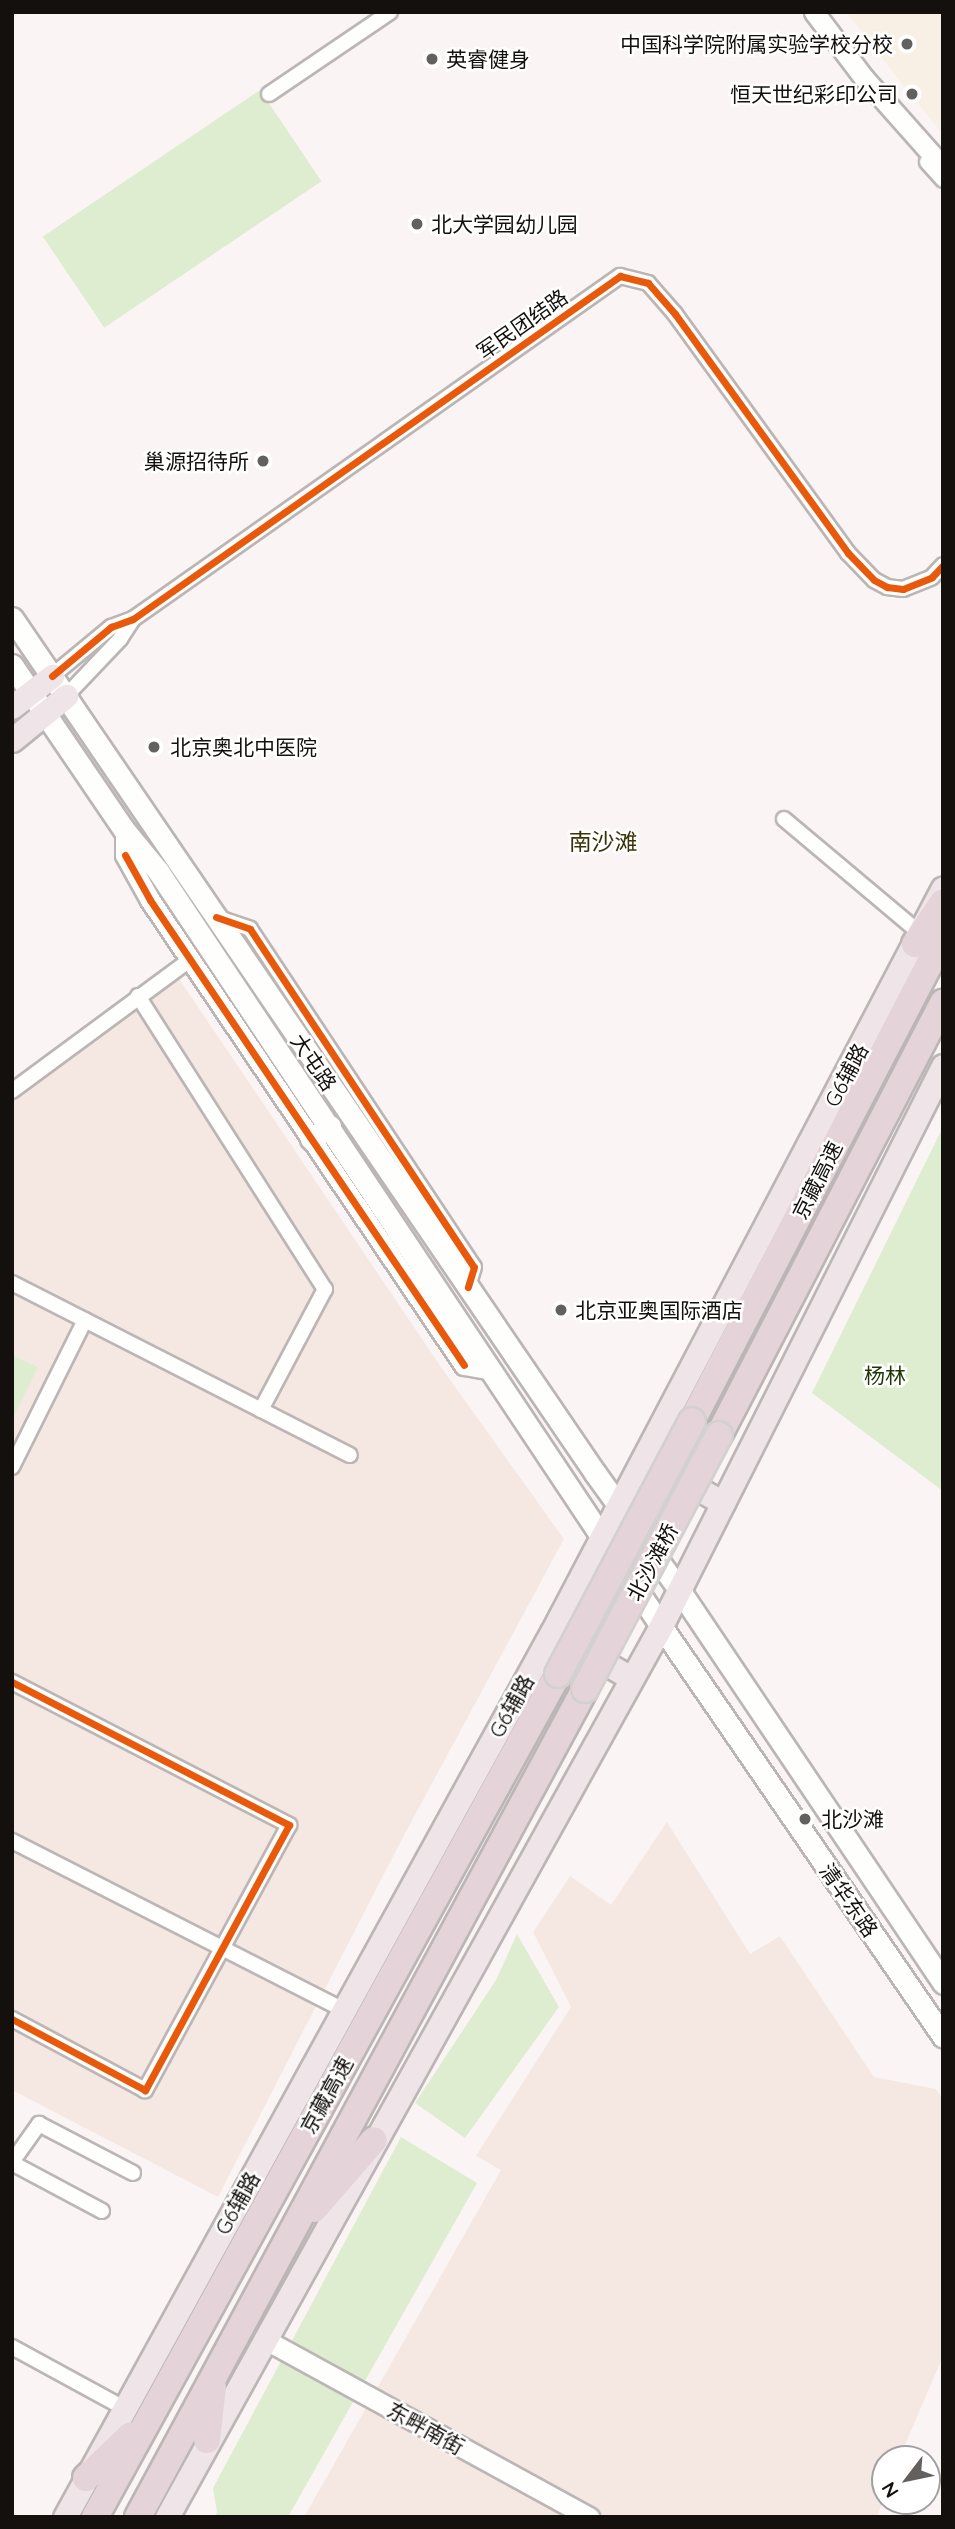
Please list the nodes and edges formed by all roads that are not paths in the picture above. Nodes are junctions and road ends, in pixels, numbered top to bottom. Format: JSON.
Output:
{"nodes":[{"id":1,"x":390,"y":12,"type":"edge"},
{"id":2,"x":804,"y":12,"type":"edge"},
{"id":3,"x":814,"y":12,"type":"edge"},
{"id":4,"x":825,"y":12,"type":"edge"},
{"id":5,"x":270,"y":94,"type":"dead end"},
{"id":6,"x":943,"y":156,"type":"edge"},
{"id":7,"x":943,"y":167,"type":"edge"},
{"id":8,"x":943,"y":180,"type":"edge"},
{"id":9,"x":943,"y":565,"type":"edge"},
{"id":10,"x":12,"y":618,"type":"edge"},
{"id":11,"x":133,"y":619,"type":"junction"},
{"id":12,"x":12,"y":665,"type":"edge"},
{"id":13,"x":52,"y":676,"type":"junction"},
{"id":14,"x":31,"y":694,"type":"junction"},
{"id":15,"x":66,"y":696,"type":"junction"},
{"id":16,"x":12,"y":707,"type":"edge"},
{"id":17,"x":45,"y":714,"type":"junction"},
{"id":18,"x":12,"y":740,"type":"edge"},
{"id":19,"x":784,"y":819,"type":"dead end"},
{"id":20,"x":125,"y":831,"type":"junction"},
{"id":21,"x":943,"y":888,"type":"edge"},
{"id":22,"x":943,"y":902,"type":"edge"},
{"id":23,"x":926,"y":939,"type":"edge"},
{"id":24,"x":190,"y":960,"type":"junction"},
{"id":25,"x":138,"y":996,"type":"junction"},
{"id":26,"x":943,"y":1003,"type":"edge"},
{"id":27,"x":943,"y":1066,"type":"edge"},
{"id":28,"x":12,"y":1091,"type":"edge"},
{"id":29,"x":330,"y":1126,"type":"junction"},
{"id":30,"x":311,"y":1139,"type":"junction"},
{"id":31,"x":12,"y":1283,"type":"edge"},
{"id":32,"x":85,"y":1320,"type":"junction"},
{"id":33,"x":491,"y":1370,"type":"junction"},
{"id":34,"x":261,"y":1410,"type":"junction"},
{"id":35,"x":692,"y":1421,"type":"joint"},
{"id":36,"x":719,"y":1435,"type":"joint"},
{"id":37,"x":349,"y":1455,"type":"dead end"},
{"id":38,"x":644,"y":1458,"type":"junction"},
{"id":39,"x":12,"y":1467,"type":"edge"},
{"id":40,"x":595,"y":1473,"type":"junction"},
{"id":41,"x":578,"y":1502,"type":"junction"},
{"id":42,"x":723,"y":1503,"type":"junction"},
{"id":43,"x":619,"y":1505,"type":"junction"},
{"id":44,"x":602,"y":1537,"type":"junction"},
{"id":45,"x":678,"y":1588,"type":"junction"},
{"id":46,"x":661,"y":1626,"type":"junction"},
{"id":47,"x":552,"y":1632,"type":"junction"},
{"id":48,"x":558,"y":1674,"type":"joint"},
{"id":49,"x":631,"y":1678,"type":"junction"},
{"id":50,"x":12,"y":1682,"type":"edge"},
{"id":51,"x":585,"y":1689,"type":"joint"},
{"id":52,"x":12,"y":1840,"type":"edge"},
{"id":53,"x":221,"y":1949,"type":"junction"},
{"id":54,"x":943,"y":1983,"type":"edge"},
{"id":55,"x":344,"y":2010,"type":"junction"},
{"id":56,"x":12,"y":2019,"type":"edge"},
{"id":57,"x":943,"y":2036,"type":"edge"},
{"id":58,"x":374,"y":2140,"type":"junction"},
{"id":59,"x":12,"y":2162,"type":"edge"},
{"id":60,"x":133,"y":2173,"type":"dead end"},
{"id":61,"x":102,"y":2211,"type":"dead end"},
{"id":62,"x":283,"y":2244,"type":"junction"},
{"id":63,"x":264,"y":2339,"type":"junction"},
{"id":64,"x":12,"y":2347,"type":"edge"},
{"id":65,"x":215,"y":2371,"type":"junction"},
{"id":66,"x":135,"y":2414,"type":"junction"},
{"id":67,"x":207,"y":2440,"type":"junction"},
{"id":68,"x":86,"y":2478,"type":"joint"},
{"id":69,"x":65,"y":2517,"type":"edge"},
{"id":70,"x":95,"y":2517,"type":"edge"},
{"id":71,"x":138,"y":2517,"type":"edge"},
{"id":72,"x":167,"y":2517,"type":"edge"},
{"id":73,"x":589,"y":2517,"type":"edge"}],
"edges":[{"from":1,"to":5,"type":"street"},
{"from":2,"to":8,"type":"street"},
{"from":3,"to":7,"type":"street"},
{"from":4,"to":6,"type":"street"},
{"from":9,"to":11,"type":"street","name":"军民团结路"},
{"from":10,"to":13,"type":"main road","name":"大屯路"},
{"from":11,"to":13,"type":"street","name":"军民团结路"},
{"from":11,"to":15,"type":"street","name":"军民团结路"},
{"from":12,"to":14,"type":"main road","name":"大屯路"},
{"from":13,"to":14,"type":"main road"},
{"from":13,"to":15,"type":"main road","name":"大屯路"},
{"from":14,"to":16,"type":"main road"},
{"from":14,"to":17,"type":"main road","name":"大屯路"},
{"from":15,"to":17,"type":"main road"},
{"from":15,"to":40,"type":"main road","name":"大屯路"},
{"from":17,"to":18,"type":"main road"},
{"from":17,"to":20,"type":"main road","name":"大屯路"},
{"from":19,"to":23,"type":"street"},
{"from":20,"to":24,"type":"street"},
{"from":20,"to":29,"type":"main road","name":"大屯路"},
{"from":21,"to":23,"type":"main road","name":"G6辅路"},
{"from":22,"to":23,"type":"highway","name":"京藏高速"},
{"from":23,"to":35,"type":"highway","name":"京藏高速"},
{"from":23,"to":38,"type":"main road","name":"G6辅路"},
{"from":24,"to":25,"type":"street"},
{"from":24,"to":30,"type":"street"},
{"from":25,"to":28,"type":"street"},
{"from":25,"to":34,"type":"street"},
{"from":26,"to":36,"type":"highway","name":"京藏高速"},
{"from":27,"to":42,"type":"main road"},
{"from":29,"to":30,"type":"main road"},
{"from":29,"to":33,"type":"main road","name":"大屯路"},
{"from":30,"to":33,"type":"street"},
{"from":31,"to":32,"type":"street"},
{"from":32,"to":34,"type":"street"},
{"from":32,"to":39,"type":"street"},
{"from":33,"to":41,"type":"main road","name":"大屯路"},
{"from":34,"to":37,"type":"street"},
{"from":35,"to":48,"type":"highway","name":"北沙滩桥","bridge":true},
{"from":36,"to":51,"type":"highway","name":"北沙滩桥","bridge":true},
{"from":38,"to":42,"type":"main road"},
{"from":38,"to":43,"type":"main road","name":"G6辅路"},
{"from":40,"to":41,"type":"main road"},
{"from":40,"to":43,"type":"main road","name":"大屯路"},
{"from":41,"to":44,"type":"main road","name":"大屯路"},
{"from":42,"to":45,"type":"main road"},
{"from":43,"to":44,"type":"main road","name":"G6辅路"},
{"from":43,"to":45,"type":"main road","name":"清华东路"},
{"from":44,"to":46,"type":"main road","name":"清华东路"},
{"from":44,"to":47,"type":"main road","name":"G6辅路"},
{"from":45,"to":46,"type":"main road"},
{"from":45,"to":54,"type":"main road","name":"清华东路"},
{"from":46,"to":49,"type":"main road"},
{"from":46,"to":57,"type":"main road","name":"清华东路"},
{"from":47,"to":49,"type":"main road"},
{"from":47,"to":55,"type":"main road","name":"G6辅路"},
{"from":48,"to":66,"type":"highway","name":"京藏高速"},
{"from":49,"to":58,"type":"main road"},
{"from":50,"to":53,"type":"street"},
{"from":51,"to":62,"type":"highway","name":"京藏高速"},
{"from":52,"to":53,"type":"street"},
{"from":53,"to":55,"type":"street"},
{"from":53,"to":56,"type":"street"},
{"from":55,"to":66,"type":"main road","name":"G6辅路"},
{"from":58,"to":62,"type":"highway"},
{"from":58,"to":63,"type":"main road"},
{"from":59,"to":60,"type":"street"},
{"from":59,"to":61,"type":"street"},
{"from":62,"to":65,"type":"highway","name":"京藏高速"},
{"from":63,"to":67,"type":"main road"},
{"from":63,"to":73,"type":"street","name":"东畔南街"},
{"from":64,"to":66,"type":"street"},
{"from":65,"to":67,"type":"highway"},
{"from":65,"to":71,"type":"highway","name":"京藏高速"},
{"from":66,"to":68,"type":"highway"},
{"from":66,"to":70,"type":"highway","name":"京藏高速"},
{"from":67,"to":72,"type":"main road"},
{"from":68,"to":69,"type":"main road"}]}
